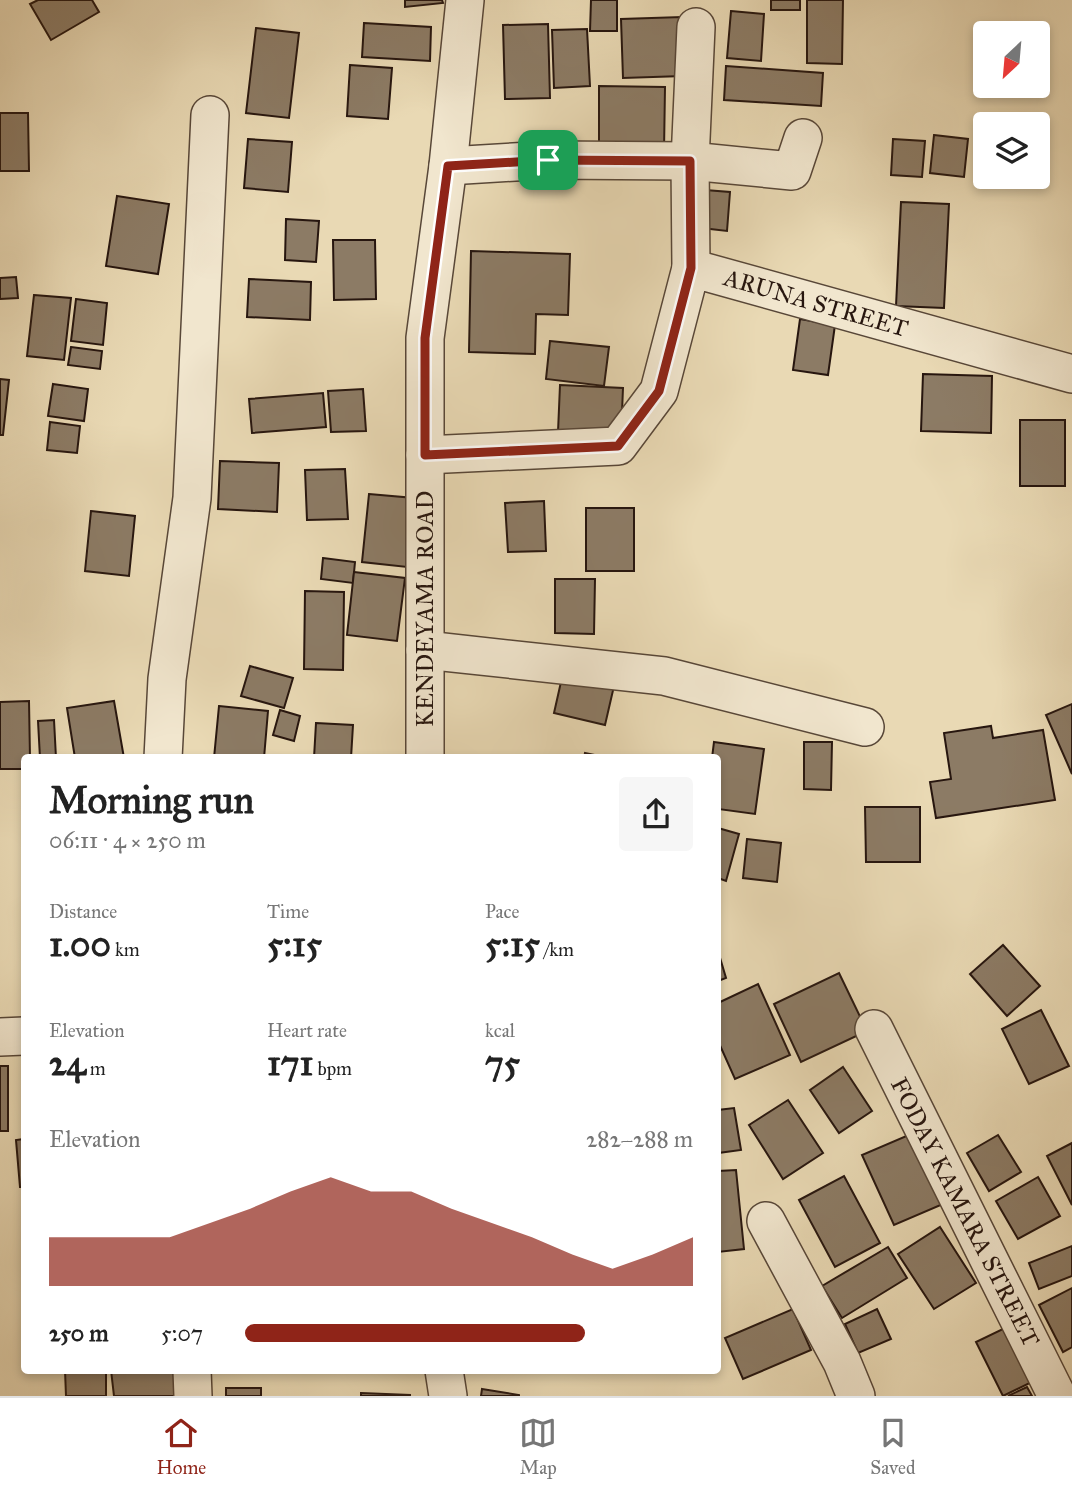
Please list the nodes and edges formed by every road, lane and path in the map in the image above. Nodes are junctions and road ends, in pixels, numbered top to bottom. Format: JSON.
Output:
{"nodes":[{"id":1,"x":465,"y":0,"type":"edge"},
{"id":2,"x":696,"y":27,"type":"dead end"},
{"id":3,"x":210,"y":115,"type":"dead end"},
{"id":4,"x":803,"y":138,"type":"dead end"},
{"id":5,"x":690,"y":161,"type":"junction"},
{"id":6,"x":448,"y":166,"type":"junction"},
{"id":7,"x":691,"y":268,"type":"junction"},
{"id":8,"x":1072,"y":374,"type":"edge"},
{"id":9,"x":425,"y":455,"type":"junction"},
{"id":10,"x":425,"y":650,"type":"junction"},
{"id":11,"x":865,"y":727,"type":"dead end"},
{"id":12,"x":163,"y":754,"type":"edge"},
{"id":13,"x":425,"y":754,"type":"edge"},
{"id":14,"x":874,"y":1029,"type":"dead end"},
{"id":15,"x":21,"y":1036,"type":"edge"},
{"id":16,"x":0,"y":1037,"type":"edge"},
{"id":17,"x":766,"y":1221,"type":"dead end"},
{"id":18,"x":192,"y":1374,"type":"edge"},
{"id":19,"x":445,"y":1374,"type":"edge"},
{"id":20,"x":193,"y":1396,"type":"edge"},
{"id":21,"x":448,"y":1396,"type":"edge"},
{"id":22,"x":856,"y":1396,"type":"edge"},
{"id":23,"x":1057,"y":1396,"type":"edge"}],
"edges":[{"from":1,"to":6,"type":"street","name":"KENDEYAMA ROAD"},
{"from":2,"to":5,"type":"street"},
{"from":3,"to":12,"type":"street"},
{"from":4,"to":5,"type":"street"},
{"from":5,"to":6,"type":"street"},
{"from":5,"to":7,"type":"street"},
{"from":6,"to":9,"type":"street","name":"KENDEYAMA ROAD"},
{"from":7,"to":8,"type":"street","name":"ARUNA STREET"},
{"from":7,"to":9,"type":"street","name":"ARUNA STREET"},
{"from":9,"to":10,"type":"street","name":"KENDEYAMA ROAD"},
{"from":10,"to":11,"type":"street"},
{"from":10,"to":13,"type":"street","name":"KENDEYAMA ROAD"},
{"from":14,"to":23,"type":"street","name":"FODAY KAMARA STREET"},
{"from":15,"to":16,"type":"street"},
{"from":17,"to":22,"type":"street"},
{"from":18,"to":20,"type":"street"},
{"from":19,"to":21,"type":"street"}]}
